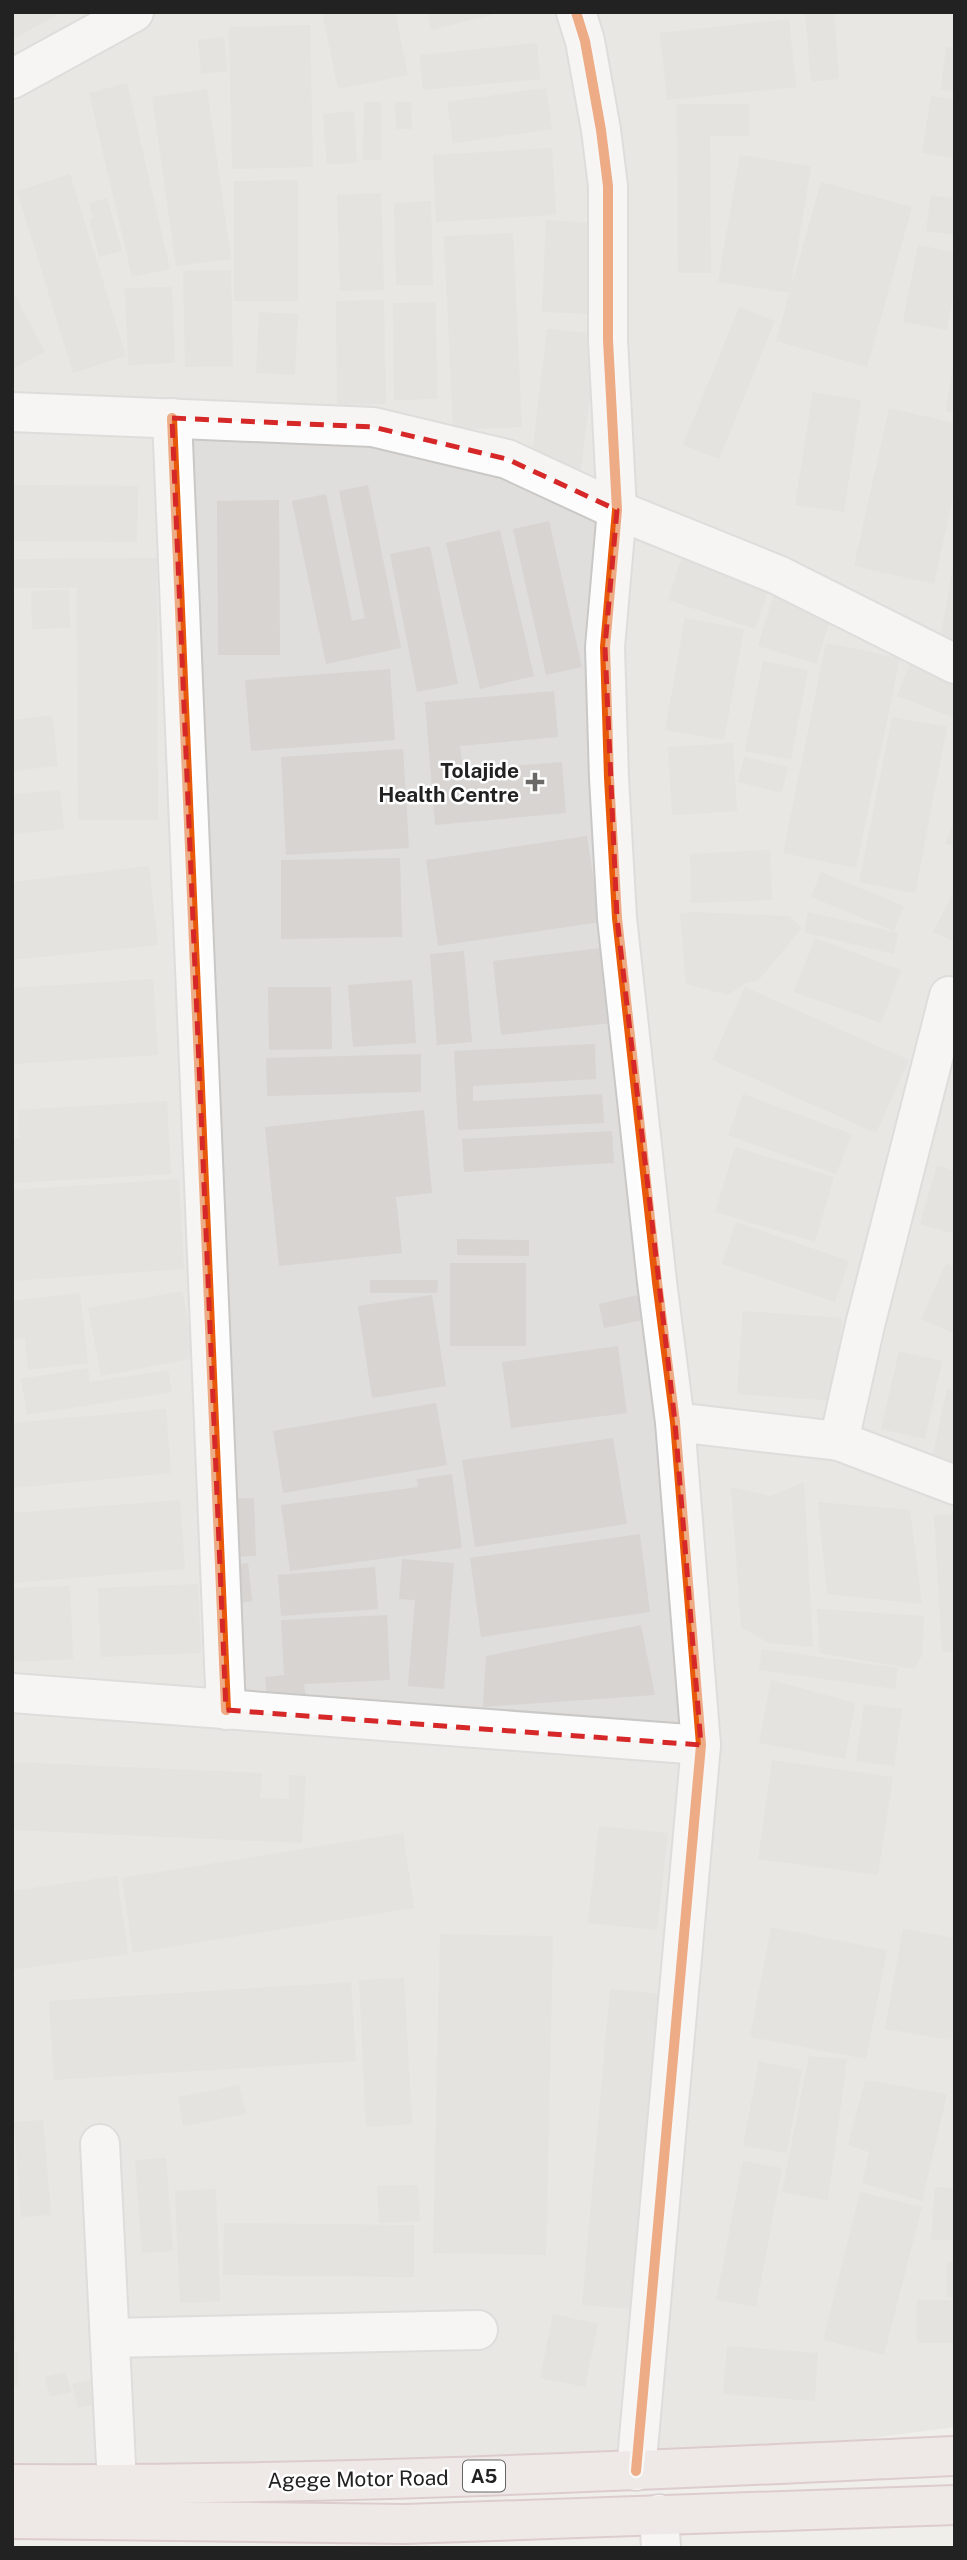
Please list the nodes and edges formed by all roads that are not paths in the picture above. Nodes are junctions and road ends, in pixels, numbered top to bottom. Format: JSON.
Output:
{"nodes":[{"id":1,"x":134,"y":12,"type":"edge"},
{"id":2,"x":576,"y":12,"type":"edge"},
{"id":3,"x":12,"y":79,"type":"edge"},
{"id":4,"x":12,"y":412,"type":"edge"},
{"id":5,"x":172,"y":418,"type":"junction"},
{"id":6,"x":617,"y":510,"type":"junction"},
{"id":7,"x":955,"y":664,"type":"edge"},
{"id":8,"x":948,"y":996,"type":"dead end"},
{"id":9,"x":675,"y":1422,"type":"junction"},
{"id":10,"x":839,"y":1441,"type":"junction"},
{"id":11,"x":955,"y":1485,"type":"edge"},
{"id":12,"x":12,"y":1693,"type":"edge"},
{"id":13,"x":226,"y":1710,"type":"junction"},
{"id":14,"x":701,"y":1745,"type":"junction"},
{"id":15,"x":100,"y":2144,"type":"dead end"},
{"id":16,"x":478,"y":2330,"type":"dead end"},
{"id":17,"x":110,"y":2338,"type":"junction"},
{"id":18,"x":955,"y":2456,"type":"edge"},
{"id":19,"x":636,"y":2471,"type":"junction"},
{"id":20,"x":12,"y":2484,"type":"edge"},
{"id":21,"x":117,"y":2484,"type":"junction"},
{"id":22,"x":955,"y":2505,"type":"edge"},
{"id":23,"x":12,"y":2519,"type":"edge"},
{"id":24,"x":660,"y":2531,"type":"edge"}],
"edges":[{"from":1,"to":3,"type":"street"},
{"from":2,"to":6,"type":"street"},
{"from":4,"to":5,"type":"street"},
{"from":5,"to":6,"type":"street"},
{"from":5,"to":13,"type":"street"},
{"from":6,"to":7,"type":"street"},
{"from":6,"to":9,"type":"street"},
{"from":8,"to":10,"type":"street"},
{"from":9,"to":10,"type":"street"},
{"from":9,"to":14,"type":"street"},
{"from":10,"to":11,"type":"street"},
{"from":12,"to":13,"type":"street"},
{"from":13,"to":14,"type":"street"},
{"from":14,"to":19,"type":"street"},
{"from":15,"to":17,"type":"street"},
{"from":16,"to":17,"type":"street"},
{"from":17,"to":21,"type":"street"},
{"from":18,"to":19,"type":"highway","name":"Agege Motor Road","number":"A5"},
{"from":19,"to":21,"type":"highway","name":"Agege Motor Road","number":"A5"},
{"from":20,"to":21,"type":"highway","name":"Agege Motor Road","number":"A5"},
{"from":22,"to":24,"type":"highway","name":"Agege Motor Road","number":"A5"},
{"from":23,"to":24,"type":"highway","name":"Agege Motor Road","number":"A5"}]}
